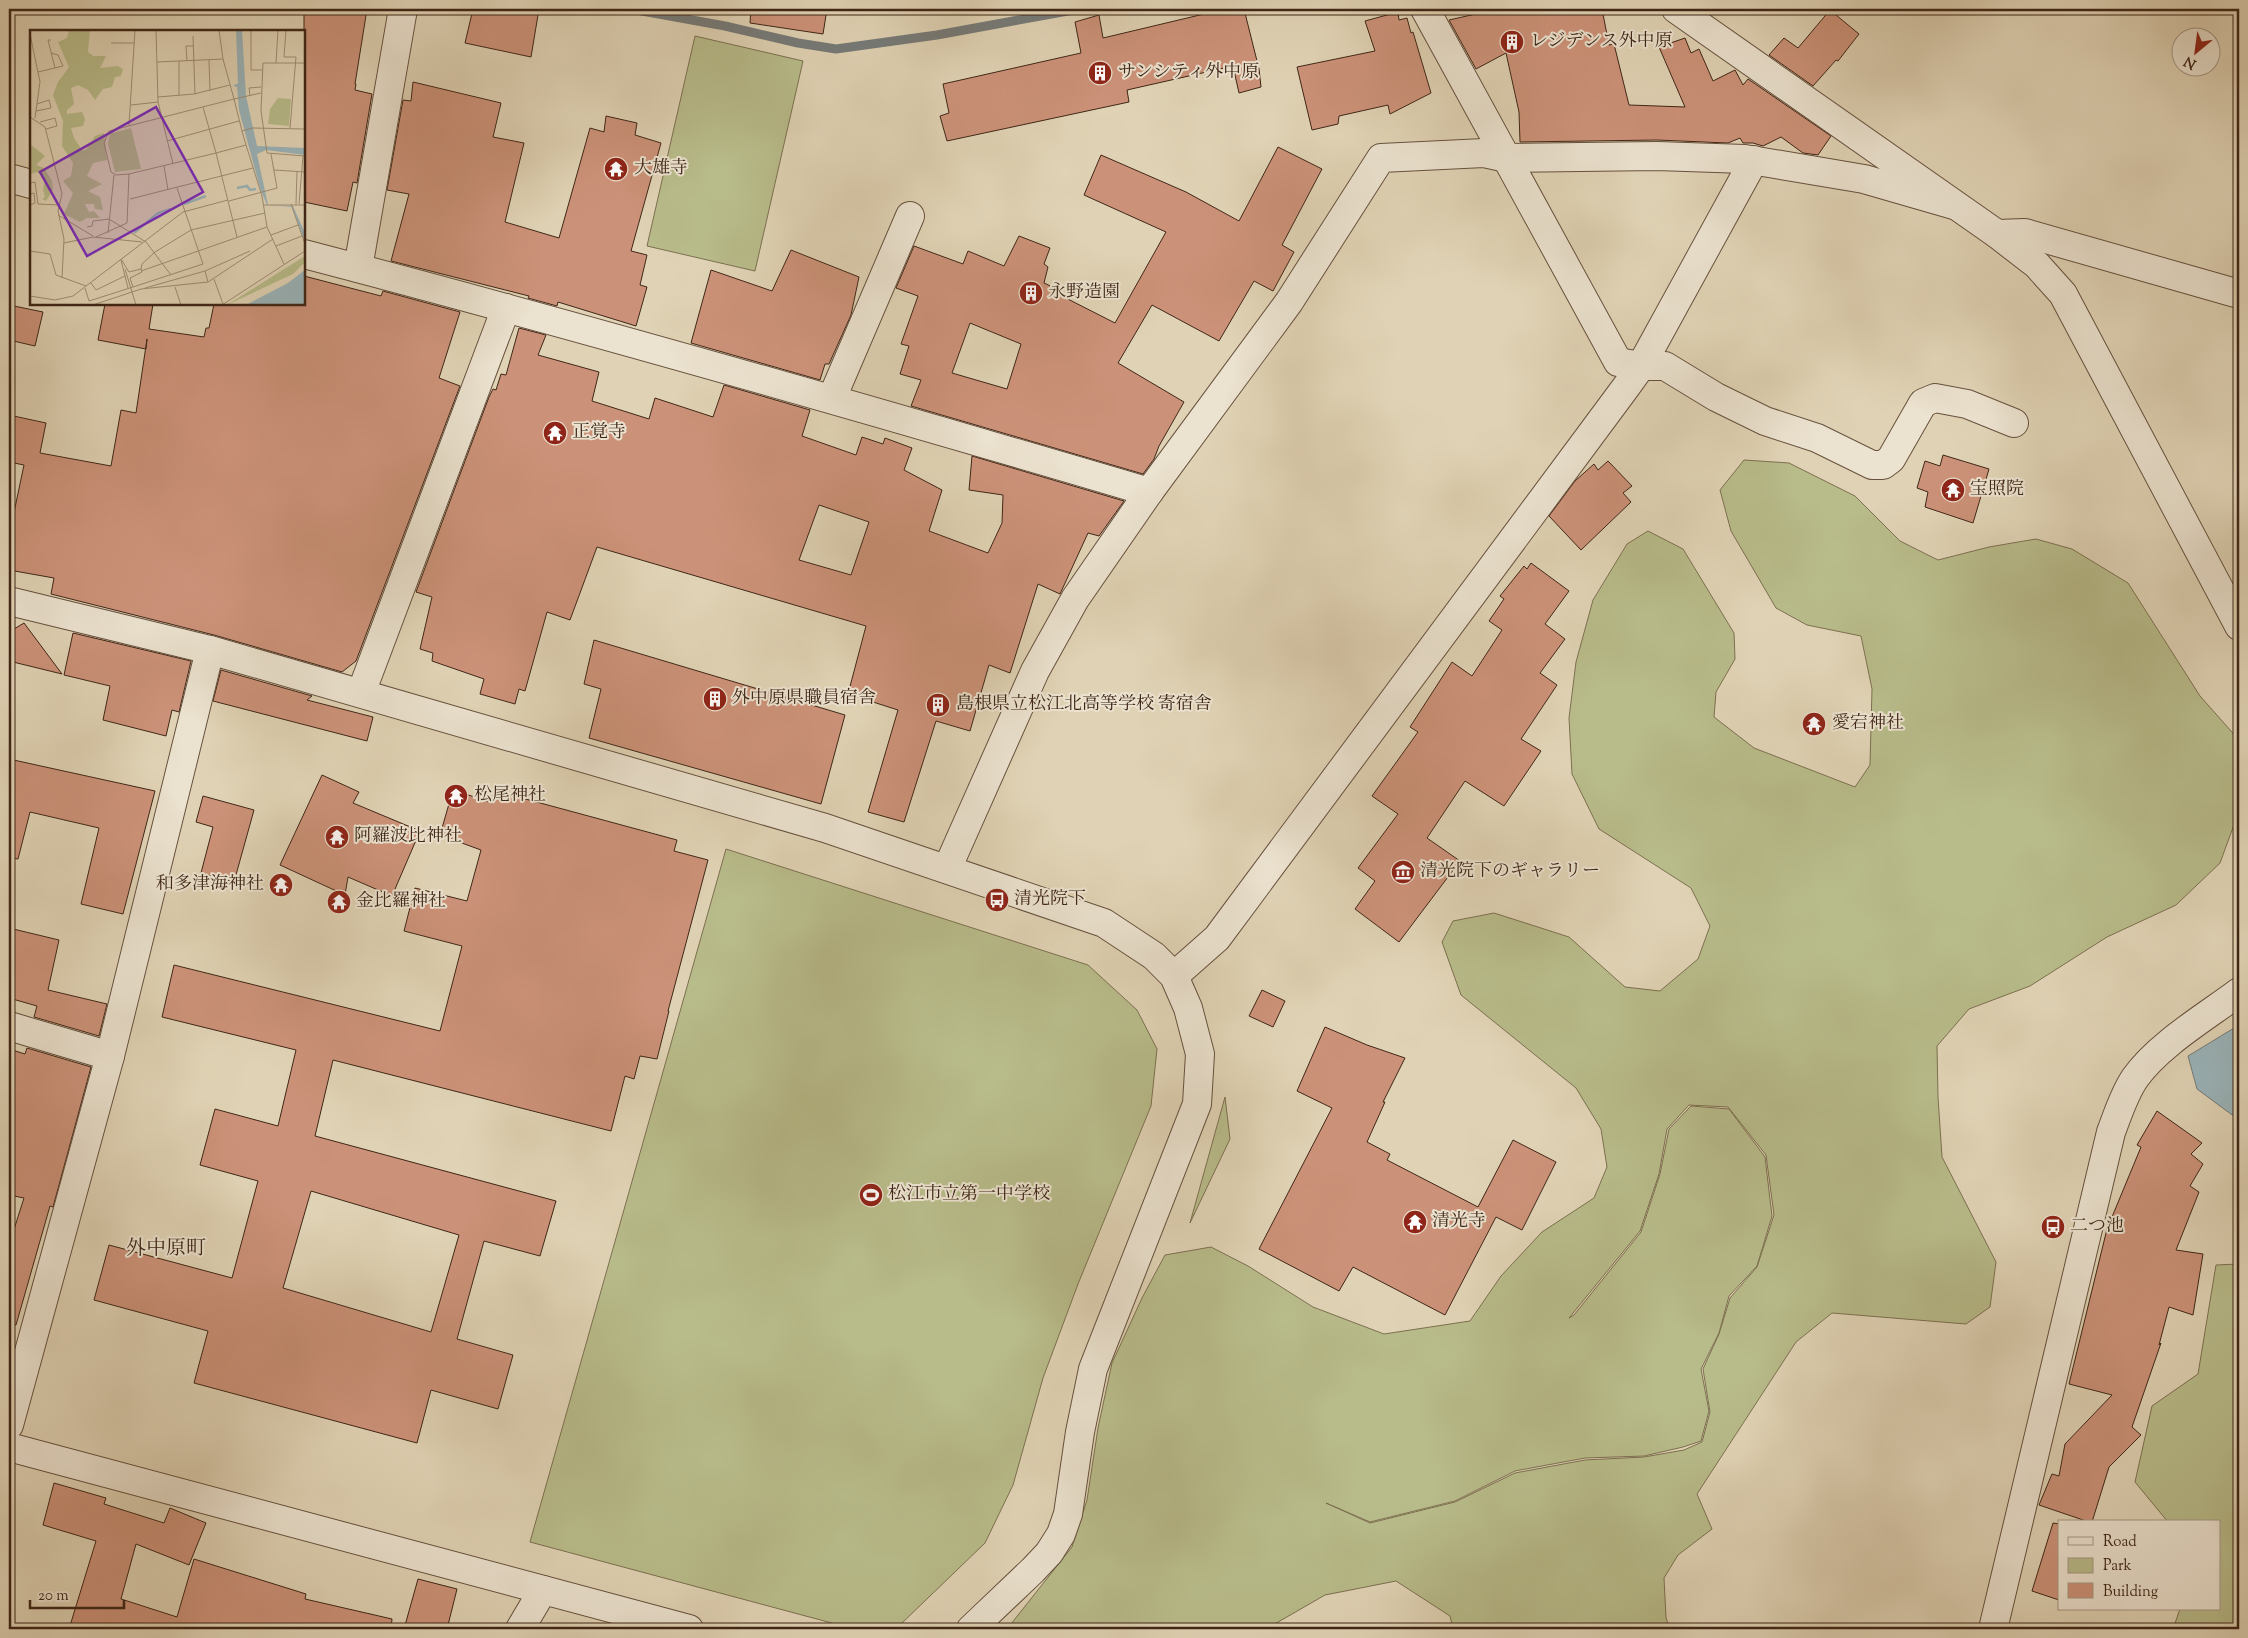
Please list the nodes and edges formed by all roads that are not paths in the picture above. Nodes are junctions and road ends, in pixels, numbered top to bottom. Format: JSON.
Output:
{"nodes":[{"id":1,"x":404,"y":9,"type":"edge"},
{"id":2,"x":1425,"y":9,"type":"edge"},
{"id":3,"x":1676,"y":9,"type":"edge"},
{"id":4,"x":1507,"y":158,"type":"junction"},
{"id":5,"x":1754,"y":160,"type":"junction"},
{"id":6,"x":9,"y":178,"type":"edge"},
{"id":7,"x":30,"y":184,"type":"edge"},
{"id":8,"x":1954,"y":205,"type":"junction"},
{"id":9,"x":910,"y":216,"type":"dead end"},
{"id":10,"x":1997,"y":234,"type":"junction"},
{"id":11,"x":305,"y":254,"type":"edge"},
{"id":12,"x":358,"y":268,"type":"junction"},
{"id":13,"x":2239,"y":294,"type":"edge"},
{"id":14,"x":506,"y":308,"type":"junction"},
{"id":15,"x":1641,"y":366,"type":"junction"},
{"id":16,"x":832,"y":398,"type":"junction"},
{"id":17,"x":2014,"y":423,"type":"dead end"},
{"id":18,"x":1149,"y":492,"type":"junction"},
{"id":19,"x":9,"y":602,"type":"edge"},
{"id":20,"x":2239,"y":626,"type":"edge"},
{"id":21,"x":210,"y":650,"type":"junction"},
{"id":22,"x":361,"y":693,"type":"junction"},
{"id":23,"x":947,"y":869,"type":"junction"},
{"id":24,"x":1174,"y":976,"type":"junction"},
{"id":25,"x":2239,"y":992,"type":"edge"},
{"id":26,"x":9,"y":1026,"type":"edge"},
{"id":27,"x":110,"y":1056,"type":"junction"},
{"id":28,"x":9,"y":1425,"type":"edge"},
{"id":29,"x":9,"y":1447,"type":"edge"},
{"id":30,"x":543,"y":1590,"type":"junction"},
{"id":31,"x":520,"y":1629,"type":"edge"},
{"id":32,"x":689,"y":1629,"type":"edge"},
{"id":33,"x":971,"y":1629,"type":"edge"},
{"id":34,"x":1993,"y":1629,"type":"edge"}],
"edges":[{"from":1,"to":12,"type":"street"},
{"from":2,"to":4,"type":"street"},
{"from":3,"to":8,"type":"street"},
{"from":4,"to":5,"type":"street"},
{"from":4,"to":15,"type":"street"},
{"from":4,"to":18,"type":"street"},
{"from":5,"to":8,"type":"street"},
{"from":5,"to":15,"type":"street"},
{"from":6,"to":7,"type":"street"},
{"from":8,"to":10,"type":"street"},
{"from":9,"to":16,"type":"street"},
{"from":10,"to":13,"type":"street"},
{"from":10,"to":20,"type":"street"},
{"from":11,"to":12,"type":"street"},
{"from":12,"to":14,"type":"street"},
{"from":14,"to":16,"type":"street"},
{"from":14,"to":22,"type":"street"},
{"from":15,"to":17,"type":"street"},
{"from":15,"to":24,"type":"street"},
{"from":16,"to":18,"type":"street"},
{"from":18,"to":23,"type":"street"},
{"from":19,"to":21,"type":"street"},
{"from":21,"to":22,"type":"street"},
{"from":21,"to":27,"type":"street"},
{"from":22,"to":23,"type":"street"},
{"from":23,"to":24,"type":"street"},
{"from":24,"to":33,"type":"street"},
{"from":25,"to":34,"type":"street"},
{"from":26,"to":27,"type":"street"},
{"from":27,"to":28,"type":"street"},
{"from":29,"to":30,"type":"street"},
{"from":30,"to":31,"type":"street"},
{"from":30,"to":32,"type":"street"}]}
